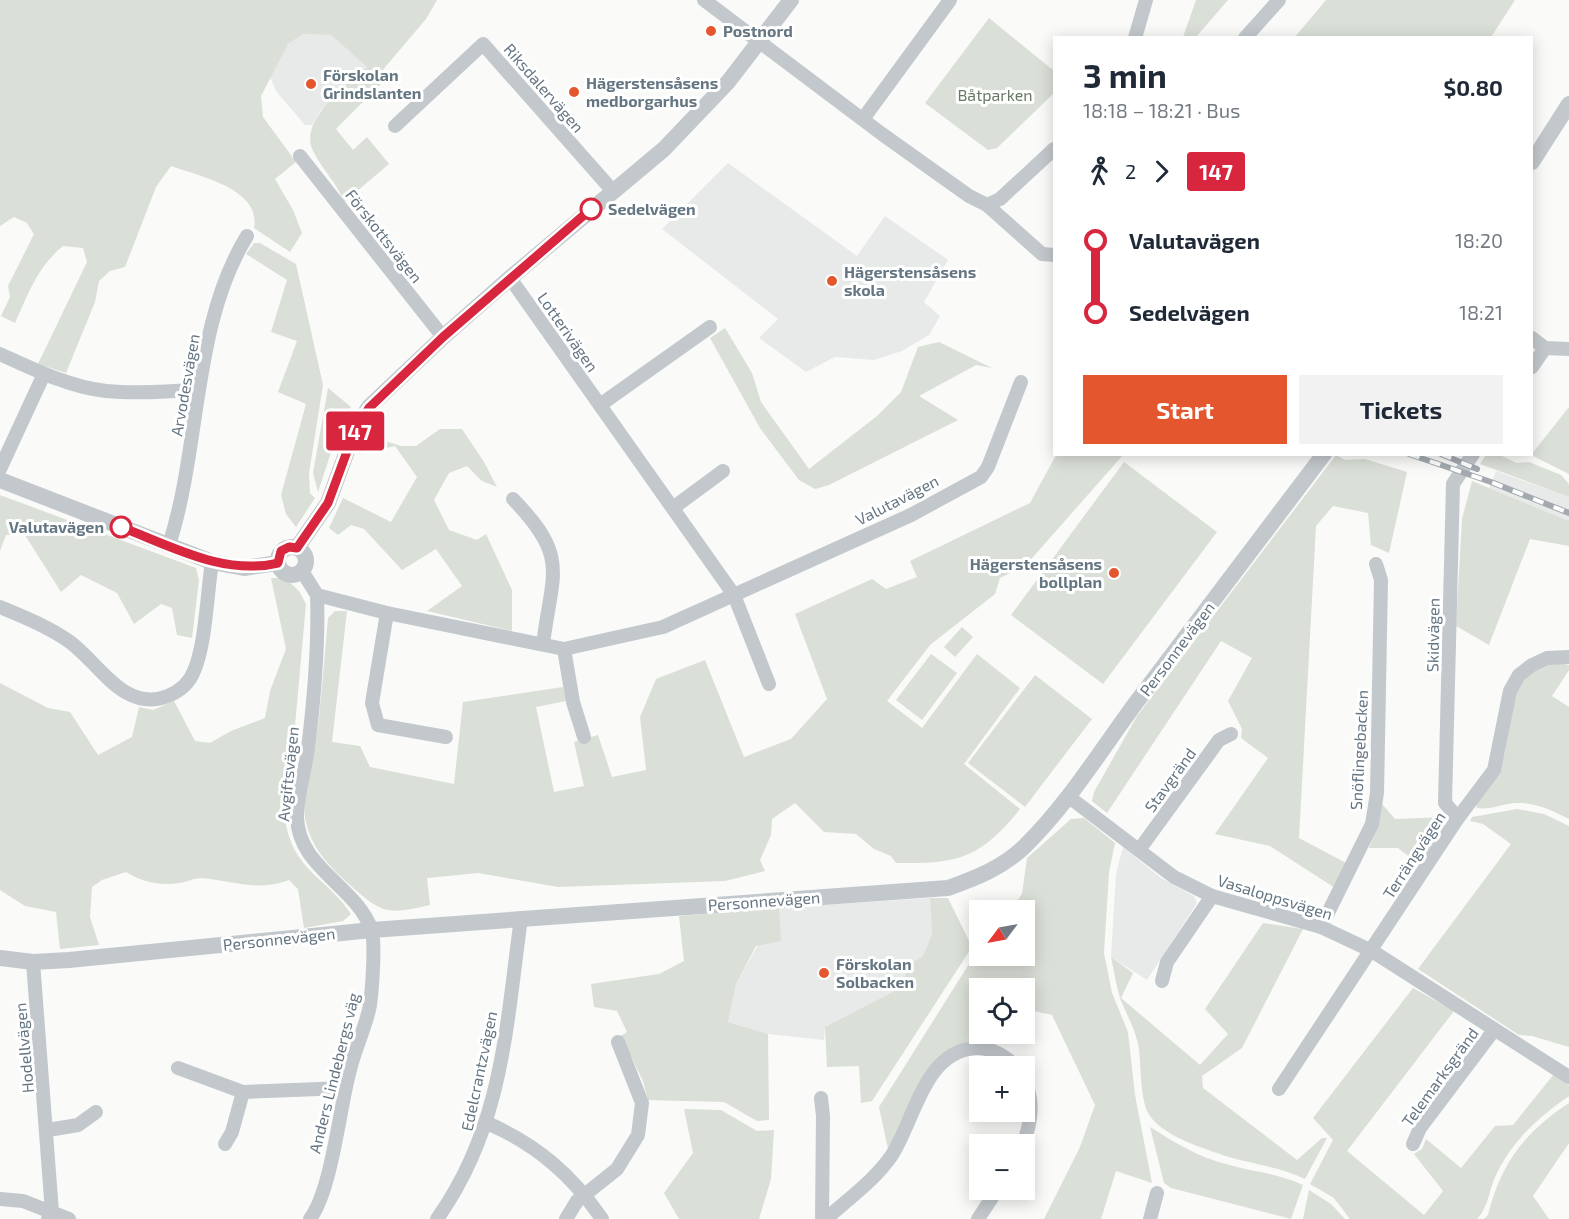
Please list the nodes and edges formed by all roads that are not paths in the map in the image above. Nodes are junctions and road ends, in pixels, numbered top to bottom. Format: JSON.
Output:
{"nodes":[{"id":1,"x":704,"y":0,"type":"edge"},
{"id":2,"x":791,"y":0,"type":"edge"},
{"id":3,"x":950,"y":0,"type":"edge"},
{"id":4,"x":1146,"y":0,"type":"edge"},
{"id":5,"x":1279,"y":0,"type":"edge"},
{"id":6,"x":1136,"y":36,"type":"edge"},
{"id":7,"x":1247,"y":36,"type":"edge"},
{"id":8,"x":760,"y":41,"type":"junction"},
{"id":9,"x":1569,"y":104,"type":"edge"},
{"id":10,"x":863,"y":118,"type":"junction"},
{"id":11,"x":395,"y":126,"type":"dead end"},
{"id":12,"x":1053,"y":150,"type":"edge"},
{"id":13,"x":300,"y":156,"type":"dead end"},
{"id":14,"x":1533,"y":160,"type":"edge"},
{"id":15,"x":612,"y":190,"type":"junction"},
{"id":16,"x":987,"y":205,"type":"junction"},
{"id":17,"x":247,"y":236,"type":"dead end"},
{"id":18,"x":1053,"y":255,"type":"edge"},
{"id":19,"x":510,"y":278,"type":"junction"},
{"id":20,"x":710,"y":327,"type":"dead end"},
{"id":21,"x":443,"y":337,"type":"junction"},
{"id":22,"x":1533,"y":339,"type":"edge"},
{"id":23,"x":1545,"y":348,"type":"junction"},
{"id":24,"x":1569,"y":349,"type":"edge"},
{"id":25,"x":0,"y":354,"type":"edge"},
{"id":26,"x":1533,"y":366,"type":"edge"},
{"id":27,"x":44,"y":374,"type":"junction"},
{"id":28,"x":1021,"y":382,"type":"dead end"},
{"id":29,"x":199,"y":389,"type":"junction"},
{"id":30,"x":600,"y":405,"type":"junction"},
{"id":31,"x":1322,"y":456,"type":"edge"},
{"id":32,"x":1472,"y":456,"type":"edge"},
{"id":33,"x":0,"y":469,"type":"edge"},
{"id":34,"x":723,"y":471,"type":"dead end"},
{"id":35,"x":0,"y":480,"type":"edge"},
{"id":36,"x":513,"y":499,"type":"dead end"},
{"id":37,"x":673,"y":508,"type":"junction"},
{"id":38,"x":169,"y":545,"type":"junction"},
{"id":39,"x":297,"y":548,"type":"junction"},
{"id":40,"x":212,"y":562,"type":"junction"},
{"id":41,"x":278,"y":563,"type":"junction"},
{"id":42,"x":1376,"y":564,"type":"dead end"},
{"id":43,"x":302,"y":571,"type":"junction"},
{"id":44,"x":317,"y":595,"type":"junction"},
{"id":45,"x":734,"y":595,"type":"junction"},
{"id":46,"x":0,"y":607,"type":"edge"},
{"id":47,"x":387,"y":613,"type":"junction"},
{"id":48,"x":543,"y":644,"type":"junction"},
{"id":49,"x":564,"y":649,"type":"junction"},
{"id":50,"x":1569,"y":657,"type":"edge"},
{"id":51,"x":769,"y":684,"type":"dead end"},
{"id":52,"x":1231,"y":734,"type":"dead end"},
{"id":53,"x":584,"y":736,"type":"dead end"},
{"id":54,"x":446,"y":737,"type":"dead end"},
{"id":55,"x":1069,"y":797,"type":"junction"},
{"id":56,"x":1458,"y":819,"type":"junction"},
{"id":57,"x":1139,"y":850,"type":"junction"},
{"id":58,"x":1212,"y":896,"type":"junction"},
{"id":59,"x":521,"y":918,"type":"junction"},
{"id":60,"x":1321,"y":927,"type":"junction"},
{"id":61,"x":372,"y":930,"type":"junction"},
{"id":62,"x":1372,"y":951,"type":"junction"},
{"id":63,"x":0,"y":958,"type":"edge"},
{"id":64,"x":33,"y":962,"type":"junction"},
{"id":65,"x":1161,"y":981,"type":"dead end"},
{"id":66,"x":1494,"y":1030,"type":"junction"},
{"id":67,"x":618,"y":1042,"type":"dead end"},
{"id":68,"x":1003,"y":1056,"type":"edge"},
{"id":69,"x":178,"y":1068,"type":"dead end"},
{"id":70,"x":1569,"y":1077,"type":"edge"},
{"id":71,"x":345,"y":1088,"type":"junction"},
{"id":72,"x":1279,"y":1089,"type":"dead end"},
{"id":73,"x":243,"y":1092,"type":"junction"},
{"id":74,"x":821,"y":1098,"type":"dead end"},
{"id":75,"x":96,"y":1112,"type":"dead end"},
{"id":76,"x":488,"y":1123,"type":"junction"},
{"id":77,"x":48,"y":1130,"type":"junction"},
{"id":78,"x":225,"y":1144,"type":"dead end"},
{"id":79,"x":1413,"y":1144,"type":"dead end"},
{"id":80,"x":1157,"y":1193,"type":"dead end"},
{"id":81,"x":585,"y":1196,"type":"junction"},
{"id":82,"x":0,"y":1198,"type":"edge"},
{"id":83,"x":990,"y":1200,"type":"edge"},
{"id":84,"x":50,"y":1215,"type":"edge"},
{"id":85,"x":69,"y":1219,"type":"edge"},
{"id":86,"x":310,"y":1219,"type":"edge"},
{"id":87,"x":437,"y":1219,"type":"edge"},
{"id":88,"x":566,"y":1219,"type":"edge"},
{"id":89,"x":602,"y":1219,"type":"edge"},
{"id":90,"x":824,"y":1219,"type":"edge"},
{"id":91,"x":978,"y":1219,"type":"edge"},
{"id":92,"x":1150,"y":1219,"type":"edge"}],
"edges":[{"from":1,"to":8,"type":"street"},
{"from":2,"to":8,"type":"street"},
{"from":3,"to":10,"type":"street"},
{"from":4,"to":6,"type":"street"},
{"from":5,"to":7,"type":"street"},
{"from":8,"to":10,"type":"street"},
{"from":8,"to":15,"type":"street"},
{"from":9,"to":14,"type":"street"},
{"from":10,"to":16,"type":"street"},
{"from":11,"to":15,"type":"street","name":"Riksdalervägen"},
{"from":12,"to":16,"type":"street"},
{"from":13,"to":21,"type":"street","name":"Förskottsvägen"},
{"from":15,"to":19,"type":"street"},
{"from":16,"to":18,"type":"street"},
{"from":17,"to":29,"type":"street","name":"Arvodesvägen"},
{"from":19,"to":21,"type":"street"},
{"from":19,"to":30,"type":"street","name":"Lotterivägen"},
{"from":20,"to":30,"type":"street"},
{"from":21,"to":39,"type":"street"},
{"from":22,"to":23,"type":"street"},
{"from":23,"to":24,"type":"street"},
{"from":23,"to":26,"type":"street"},
{"from":25,"to":27,"type":"street"},
{"from":27,"to":29,"type":"street"},
{"from":27,"to":33,"type":"street"},
{"from":28,"to":45,"type":"street","name":"Valutavägen"},
{"from":29,"to":38,"type":"street","name":"Arvodesvägen"},
{"from":30,"to":37,"type":"street","name":"Lotterivägen"},
{"from":31,"to":55,"type":"street","name":"Personnevägen"},
{"from":32,"to":56,"type":"street","name":"Skidvägen"},
{"from":34,"to":37,"type":"street"},
{"from":35,"to":38,"type":"street"},
{"from":36,"to":48,"type":"street"},
{"from":37,"to":45,"type":"street","name":"Lotterivägen"},
{"from":38,"to":40,"type":"street"},
{"from":39,"to":41,"type":"street"},
{"from":39,"to":43,"type":"street"},
{"from":40,"to":41,"type":"street"},
{"from":40,"to":46,"type":"street"},
{"from":41,"to":43,"type":"street"},
{"from":42,"to":60,"type":"street","name":"Snöflingebacken"},
{"from":43,"to":44,"type":"street"},
{"from":44,"to":47,"type":"street","name":"Valutavägen"},
{"from":44,"to":61,"type":"street","name":"Avgiftsvägen"},
{"from":45,"to":49,"type":"street","name":"Valutavägen"},
{"from":45,"to":51,"type":"street"},
{"from":47,"to":48,"type":"street","name":"Valutavägen"},
{"from":47,"to":54,"type":"street"},
{"from":48,"to":49,"type":"street","name":"Valutavägen"},
{"from":49,"to":53,"type":"street"},
{"from":50,"to":56,"type":"street","name":"Terrängvägen"},
{"from":52,"to":57,"type":"street","name":"Stavgränd"},
{"from":55,"to":57,"type":"street","name":"Vasaloppsvägen"},
{"from":55,"to":59,"type":"street","name":"Personnevägen"},
{"from":56,"to":62,"type":"street","name":"Terrängvägen"},
{"from":57,"to":58,"type":"street","name":"Vasaloppsvägen"},
{"from":58,"to":60,"type":"street","name":"Vasaloppsvägen"},
{"from":58,"to":65,"type":"street"},
{"from":59,"to":61,"type":"street","name":"Personnevägen"},
{"from":59,"to":76,"type":"street","name":"Edelcrantzvägen"},
{"from":60,"to":62,"type":"street","name":"Vasaloppsvägen"},
{"from":61,"to":64,"type":"street","name":"Personnevägen"},
{"from":61,"to":71,"type":"street","name":"Anders Lindebergs väg"},
{"from":62,"to":66,"type":"street","name":"Vasaloppsvägen"},
{"from":62,"to":72,"type":"street","name":"Terrängvägen"},
{"from":63,"to":64,"type":"street","name":"Personnevägen"},
{"from":64,"to":77,"type":"street","name":"Hodellvägen"},
{"from":66,"to":70,"type":"street","name":"Vasaloppsvägen"},
{"from":66,"to":79,"type":"street","name":"Telemarksgränd"},
{"from":67,"to":81,"type":"street"},
{"from":68,"to":90,"type":"street"},
{"from":69,"to":73,"type":"street"},
{"from":71,"to":73,"type":"street"},
{"from":71,"to":86,"type":"street","name":"Anders Lindebergs väg"},
{"from":73,"to":78,"type":"street"},
{"from":74,"to":90,"type":"street"},
{"from":75,"to":77,"type":"street"},
{"from":76,"to":81,"type":"street"},
{"from":76,"to":87,"type":"street","name":"Edelcrantzvägen"},
{"from":77,"to":84,"type":"street","name":"Hodellvägen"},
{"from":80,"to":92,"type":"street"},
{"from":81,"to":88,"type":"street"},
{"from":81,"to":89,"type":"street"},
{"from":82,"to":84,"type":"street"},
{"from":83,"to":91,"type":"street"},
{"from":84,"to":85,"type":"street"}]}
